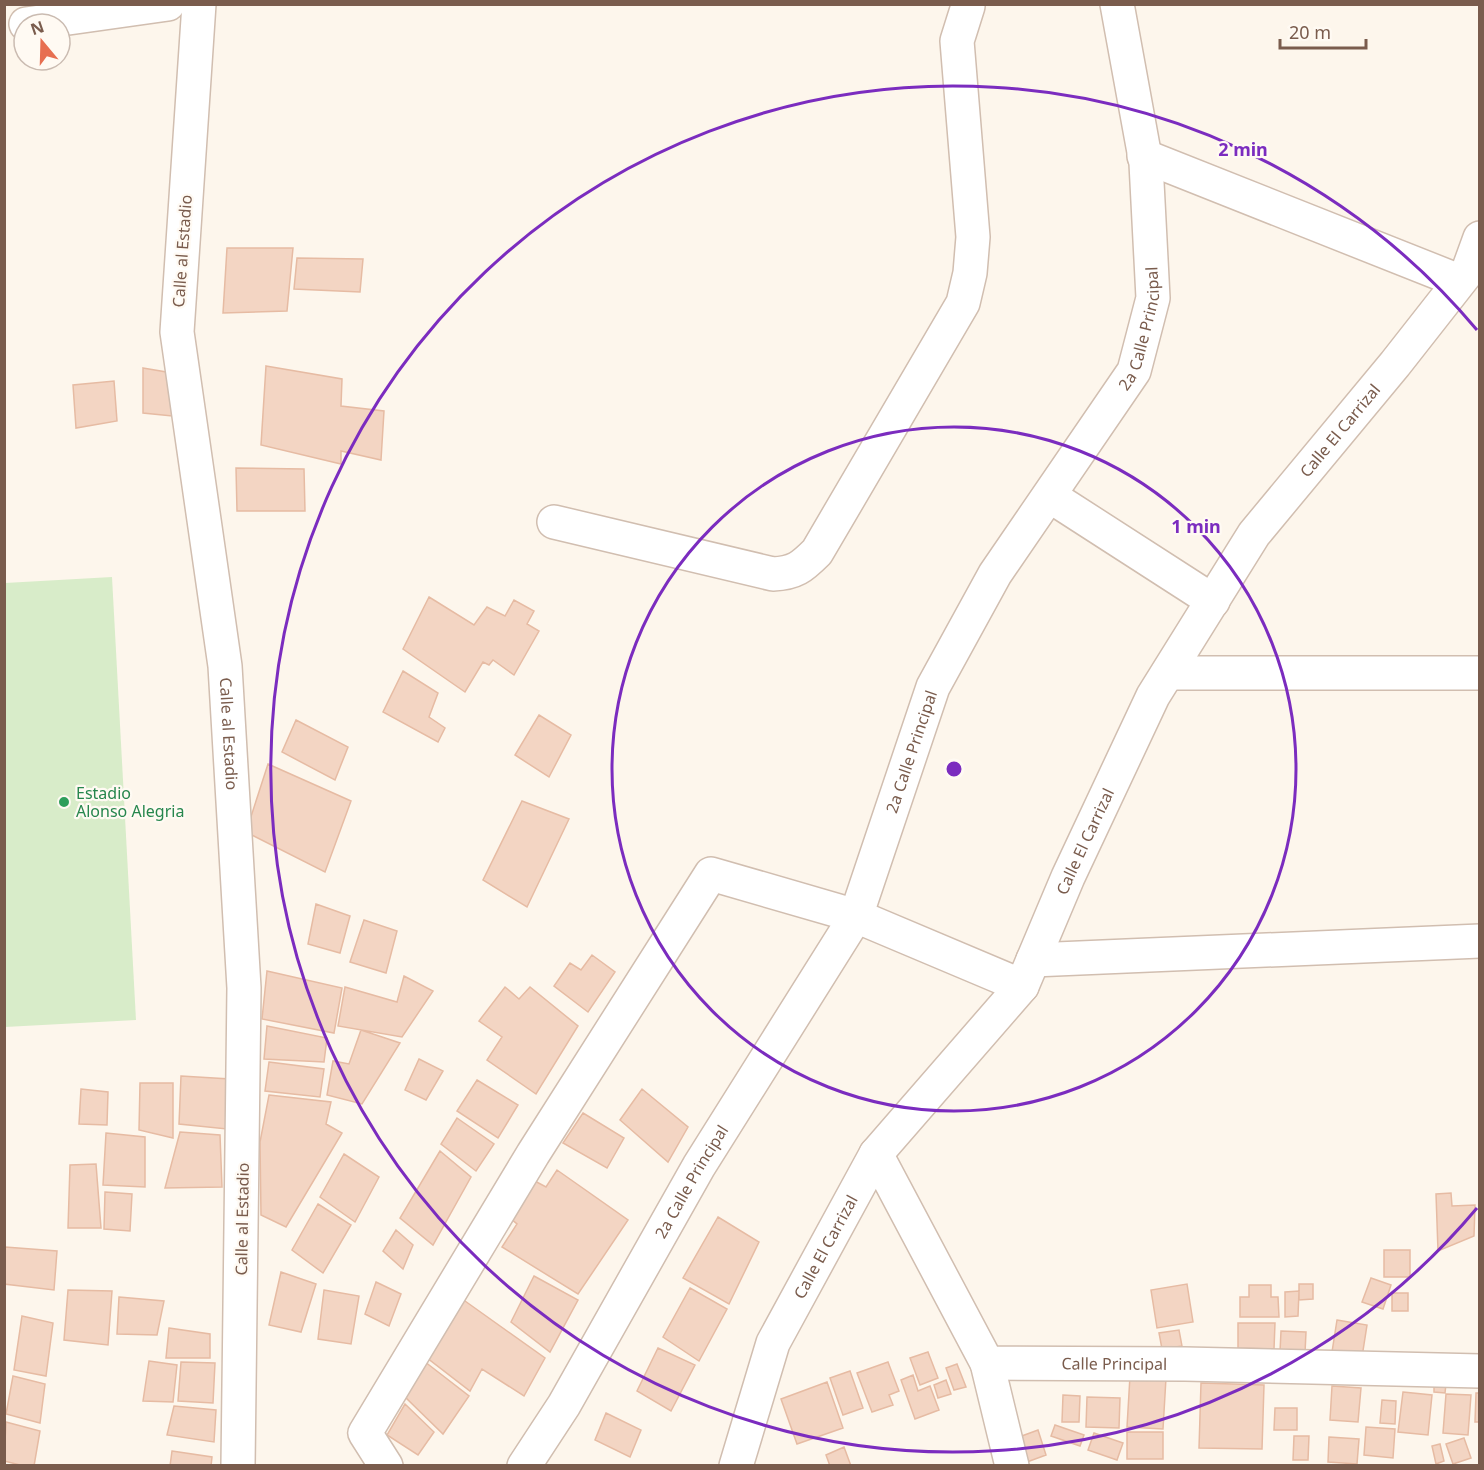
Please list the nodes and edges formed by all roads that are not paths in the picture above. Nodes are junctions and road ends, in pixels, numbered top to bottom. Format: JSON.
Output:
{"nodes":[{"id":1,"x":199,"y":4,"type":"edge"},
{"id":2,"x":1117,"y":4,"type":"edge"},
{"id":3,"x":166,"y":5,"type":"edge"},
{"id":4,"x":969,"y":5,"type":"edge"},
{"id":5,"x":72,"y":18,"type":"edge"},
{"id":6,"x":1144,"y":156,"type":"junction"},
{"id":7,"x":1479,"y":237,"type":"edge"},
{"id":8,"x":1469,"y":275,"type":"edge"},
{"id":9,"x":1050,"y":496,"type":"junction"},
{"id":10,"x":554,"y":522,"type":"dead end"},
{"id":11,"x":1213,"y":601,"type":"junction"},
{"id":12,"x":1168,"y":673,"type":"junction"},
{"id":13,"x":1479,"y":673,"type":"edge"},
{"id":14,"x":856,"y":916,"type":"junction"},
{"id":15,"x":1479,"y":941,"type":"edge"},
{"id":16,"x":1028,"y":973,"type":"junction"},
{"id":17,"x":876,"y":1154,"type":"junction"},
{"id":18,"x":987,"y":1363,"type":"junction"},
{"id":19,"x":1479,"y":1371,"type":"edge"},
{"id":20,"x":238,"y":1466,"type":"edge"},
{"id":21,"x":386,"y":1466,"type":"edge"},
{"id":22,"x":524,"y":1466,"type":"edge"},
{"id":23,"x":736,"y":1466,"type":"edge"},
{"id":24,"x":1012,"y":1466,"type":"edge"}],
"edges":[{"from":1,"to":20,"type":"street","name":"Calle al Estadio"},
{"from":2,"to":6,"type":"street","name":"2a Calle Principal"},
{"from":3,"to":5,"type":"street"},
{"from":4,"to":10,"type":"street"},
{"from":6,"to":8,"type":"street"},
{"from":6,"to":9,"type":"street","name":"2a Calle Principal"},
{"from":7,"to":8,"type":"street","name":"Calle El Carrizal"},
{"from":8,"to":11,"type":"street","name":"Calle El Carrizal"},
{"from":9,"to":11,"type":"street"},
{"from":9,"to":14,"type":"street","name":"2a Calle Principal"},
{"from":11,"to":12,"type":"street","name":"Calle El Carrizal"},
{"from":12,"to":13,"type":"street"},
{"from":12,"to":16,"type":"street","name":"Calle El Carrizal"},
{"from":14,"to":16,"type":"street"},
{"from":14,"to":21,"type":"street"},
{"from":14,"to":22,"type":"street","name":"2a Calle Principal"},
{"from":15,"to":16,"type":"street"},
{"from":16,"to":17,"type":"street","name":"Calle El Carrizal"},
{"from":17,"to":18,"type":"street"},
{"from":17,"to":23,"type":"street","name":"Calle El Carrizal"},
{"from":18,"to":19,"type":"street","name":"Calle Principal"},
{"from":18,"to":24,"type":"street"}]}
